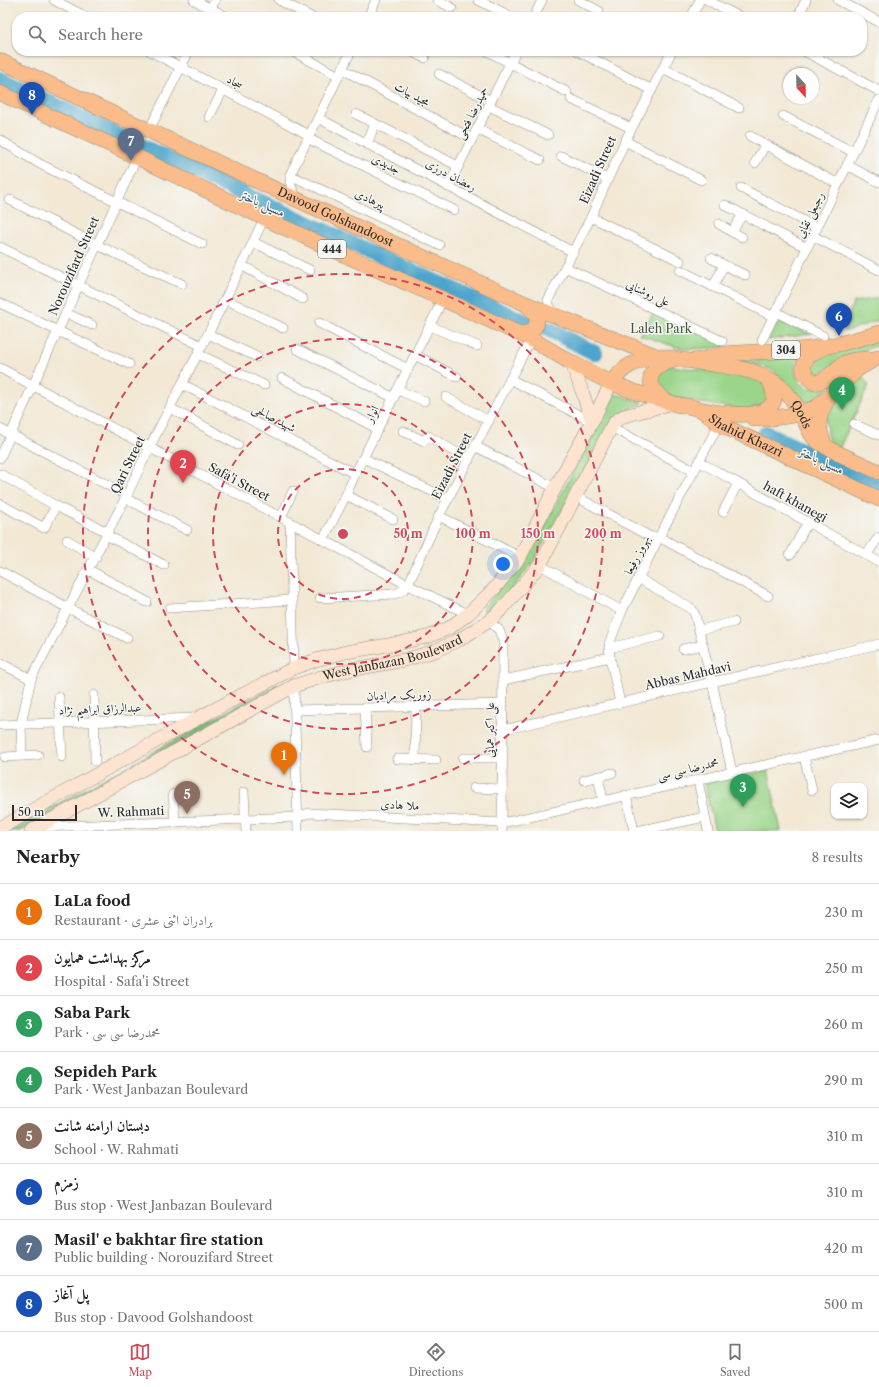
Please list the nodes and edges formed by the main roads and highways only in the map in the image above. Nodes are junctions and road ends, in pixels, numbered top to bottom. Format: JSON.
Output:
{"nodes":[{"id":1,"x":0,"y":61,"type":"edge"},
{"id":2,"x":0,"y":93,"type":"edge"},
{"id":3,"x":526,"y":304,"type":"junction"},
{"id":4,"x":879,"y":333,"type":"edge"},
{"id":5,"x":524,"y":336,"type":"junction"},
{"id":6,"x":840,"y":344,"type":"junction"},
{"id":7,"x":656,"y":356,"type":"junction"},
{"id":8,"x":877,"y":358,"type":"edge"},
{"id":9,"x":676,"y":359,"type":"junction"},
{"id":10,"x":692,"y":361,"type":"junction"},
{"id":11,"x":572,"y":363,"type":"junction"},
{"id":12,"x":766,"y":378,"type":"junction"},
{"id":13,"x":611,"y":383,"type":"junction"},
{"id":14,"x":831,"y":395,"type":"junction"},
{"id":15,"x":669,"y":402,"type":"junction"},
{"id":16,"x":702,"y":410,"type":"junction"},
{"id":17,"x":742,"y":414,"type":"junction"},
{"id":18,"x":801,"y":414,"type":"junction"},
{"id":19,"x":592,"y":422,"type":"junction"},
{"id":20,"x":825,"y":447,"type":"junction"},
{"id":21,"x":879,"y":472,"type":"edge"},
{"id":22,"x":879,"y":499,"type":"edge"},
{"id":23,"x":468,"y":614,"type":"junction"},
{"id":24,"x":489,"y":621,"type":"junction"},
{"id":25,"x":294,"y":668,"type":"junction"},
{"id":26,"x":294,"y":686,"type":"junction"},
{"id":27,"x":0,"y":828,"type":"edge"},
{"id":28,"x":34,"y":829,"type":"edge"}],
"edges":[{"from":1,"to":3,"type":"main road","name":"Davood Golshandoost","number":"444"},
{"from":2,"to":5,"type":"main road","number":"444"},
{"from":3,"to":5,"type":"main road"},
{"from":3,"to":7,"type":"main road","name":"Davood Golshandoost","number":"444"},
{"from":4,"to":6,"type":"main road","number":"304"},
{"from":5,"to":11,"type":"main road","number":"444"},
{"from":6,"to":8,"type":"main road"},
{"from":6,"to":10,"type":"main road","number":"304"},
{"from":7,"to":9,"type":"main road","name":"Davood Golshandoost","number":"444"},
{"from":7,"to":13,"type":"main road"},
{"from":8,"to":14,"type":"main road"},
{"from":9,"to":10,"type":"main road","name":"Davood Golshandoost"},
{"from":9,"to":15,"type":"main road"},
{"from":10,"to":12,"type":"main road","name":"Qods"},
{"from":11,"to":13,"type":"main road","number":"444"},
{"from":11,"to":19,"type":"main road"},
{"from":12,"to":17,"type":"main road"},
{"from":12,"to":18,"type":"main road","name":"Qods"},
{"from":13,"to":15,"type":"main road","number":"444"},
{"from":13,"to":19,"type":"main road","name":"West Janbazan Boulevard"},
{"from":14,"to":18,"type":"main road"},
{"from":14,"to":20,"type":"main road"},
{"from":15,"to":16,"type":"main road"},
{"from":15,"to":24,"type":"main road","name":"West Janbazan Boulevard"},
{"from":16,"to":17,"type":"main road"},
{"from":16,"to":22,"type":"main road","name":"Shahid Khazri"},
{"from":17,"to":18,"type":"main road"},
{"from":18,"to":20,"type":"main road","name":"Qods"},
{"from":19,"to":23,"type":"main road","name":"West Janbazan Boulevard"},
{"from":20,"to":21,"type":"main road","name":"Qods"},
{"from":23,"to":24,"type":"main road"},
{"from":23,"to":25,"type":"main road","name":"West Janbazan Boulevard"},
{"from":24,"to":26,"type":"main road","name":"West Janbazan Boulevard"},
{"from":25,"to":26,"type":"main road"},
{"from":25,"to":27,"type":"main road","name":"West Janbazan Boulevard"},
{"from":26,"to":28,"type":"main road","name":"West Janbazan Boulevard"}]}
